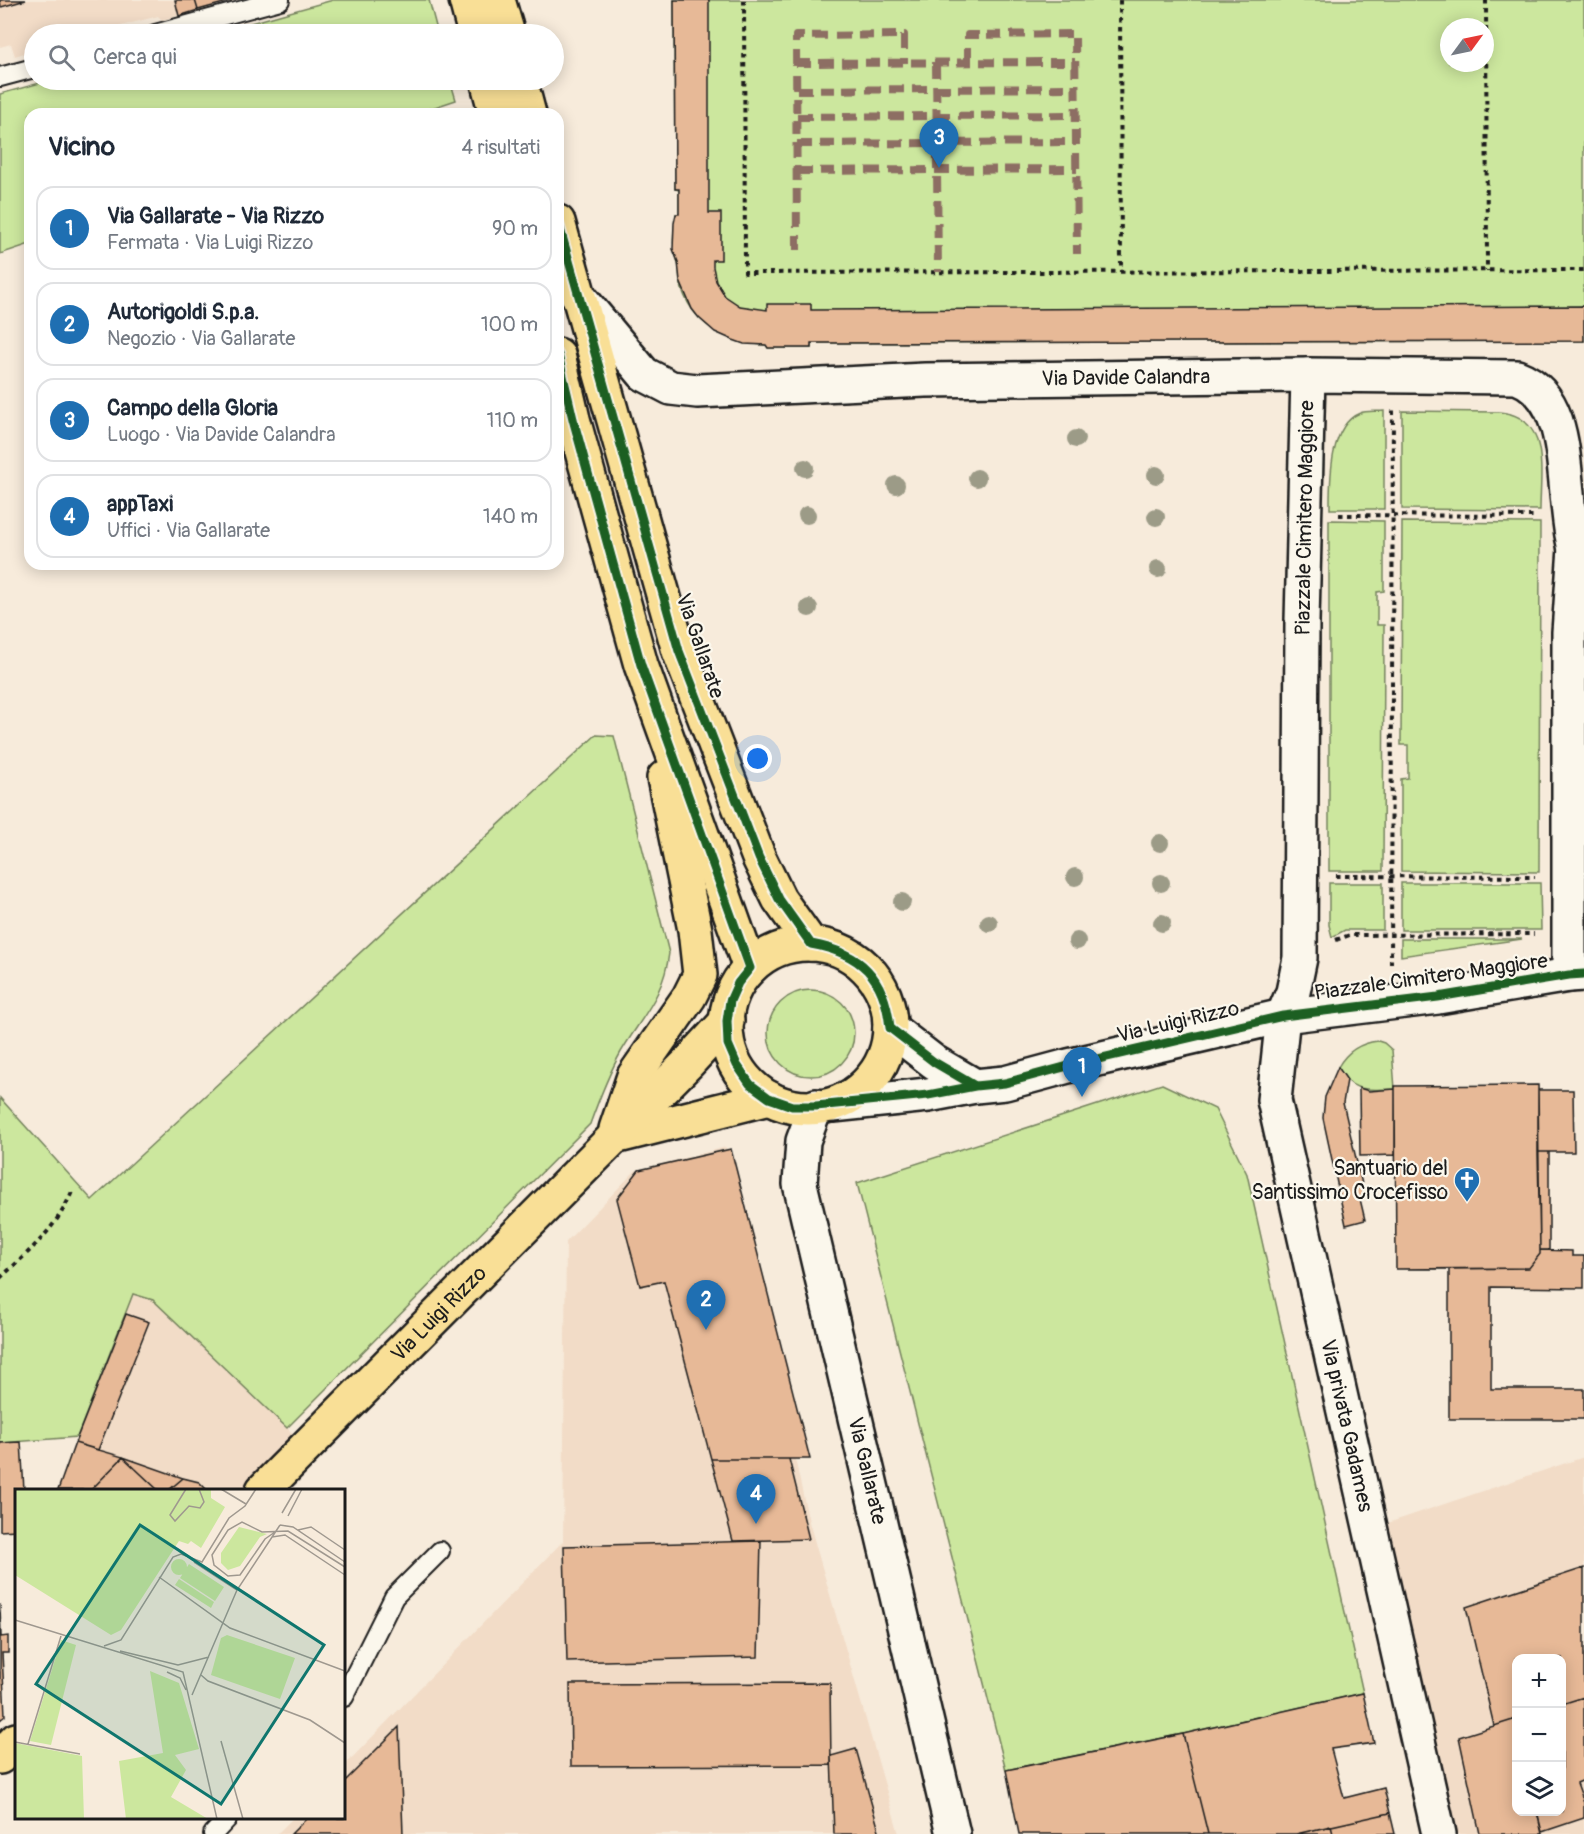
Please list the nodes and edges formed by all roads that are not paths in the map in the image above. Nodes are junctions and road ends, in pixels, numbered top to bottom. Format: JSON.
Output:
{"nodes":[{"id":1,"x":280,"y":0,"type":"edge"},
{"id":2,"x":466,"y":0,"type":"edge"},
{"id":3,"x":498,"y":0,"type":"edge"},
{"id":4,"x":192,"y":24,"type":"edge"},
{"id":5,"x":472,"y":24,"type":"edge"},
{"id":6,"x":505,"y":24,"type":"edge"},
{"id":7,"x":24,"y":71,"type":"edge"},
{"id":8,"x":0,"y":77,"type":"edge"},
{"id":9,"x":490,"y":90,"type":"edge"},
{"id":10,"x":523,"y":90,"type":"edge"},
{"id":11,"x":494,"y":108,"type":"edge"},
{"id":12,"x":527,"y":108,"type":"edge"},
{"id":13,"x":564,"y":244,"type":"edge"},
{"id":14,"x":578,"y":294,"type":"junction"},
{"id":15,"x":1308,"y":375,"type":"junction"},
{"id":16,"x":564,"y":381,"type":"edge"},
{"id":17,"x":1579,"y":561,"type":"edge"},
{"id":18,"x":641,"y":665,"type":"junction"},
{"id":19,"x":811,"y":944,"type":"junction"},
{"id":20,"x":750,"y":968,"type":"junction"},
{"id":21,"x":1576,"y":974,"type":"edge"},
{"id":22,"x":1283,"y":1016,"type":"junction"},
{"id":23,"x":727,"y":1021,"type":"junction"},
{"id":24,"x":890,"y":1028,"type":"junction"},
{"id":25,"x":975,"y":1086,"type":"junction"},
{"id":26,"x":769,"y":1098,"type":"junction"},
{"id":27,"x":824,"y":1106,"type":"junction"},
{"id":28,"x":614,"y":1137,"type":"junction"},
{"id":29,"x":265,"y":1489,"type":"edge"},
{"id":30,"x":440,"y":1551,"type":"dead end"},
{"id":31,"x":345,"y":1695,"type":"edge"},
{"id":32,"x":15,"y":1741,"type":"edge"},
{"id":33,"x":0,"y":1757,"type":"edge"},
{"id":34,"x":227,"y":1819,"type":"edge"},
{"id":35,"x":213,"y":1834,"type":"edge"},
{"id":36,"x":953,"y":1834,"type":"edge"},
{"id":37,"x":1439,"y":1834,"type":"edge"}],
"edges":[{"from":1,"to":4,"type":"lane"},
{"from":2,"to":5,"type":"main road"},
{"from":3,"to":6,"type":"main road"},
{"from":7,"to":8,"type":"lane"},
{"from":9,"to":11,"type":"main road"},
{"from":10,"to":12,"type":"main road"},
{"from":13,"to":14,"type":"main road","name":"Via Gallarate"},
{"from":14,"to":15,"type":"street","name":"Via Davide Calandra"},
{"from":14,"to":19,"type":"main road","name":"Via Gallarate"},
{"from":15,"to":17,"type":"street","name":"Via Davide Calandra"},
{"from":15,"to":22,"type":"street","name":"Piazzale Cimitero Maggiore"},
{"from":16,"to":18,"type":"main road"},
{"from":17,"to":21,"type":"street","name":"Piazzale Cimitero Maggiore"},
{"from":18,"to":20,"type":"main road"},
{"from":18,"to":28,"type":"main road"},
{"from":19,"to":20,"type":"main road"},
{"from":19,"to":24,"type":"main road"},
{"from":20,"to":23,"type":"main road"},
{"from":21,"to":22,"type":"street","name":"Piazzale Cimitero Maggiore"},
{"from":22,"to":25,"type":"street","name":"Via Luigi Rizzo"},
{"from":22,"to":37,"type":"street","name":"Via privata Gadames"},
{"from":23,"to":26,"type":"main road"},
{"from":23,"to":28,"type":"main road","name":"Via Luigi Rizzo"},
{"from":24,"to":25,"type":"street"},
{"from":24,"to":27,"type":"main road"},
{"from":25,"to":27,"type":"street","name":"Via Luigi Rizzo"},
{"from":26,"to":27,"type":"main road"},
{"from":26,"to":28,"type":"main road"},
{"from":27,"to":36,"type":"street","name":"Via Gallarate"},
{"from":28,"to":29,"type":"main road","name":"Via Luigi Rizzo"},
{"from":30,"to":31,"type":"lane"},
{"from":32,"to":33,"type":"main road"},
{"from":34,"to":35,"type":"lane"}]}
